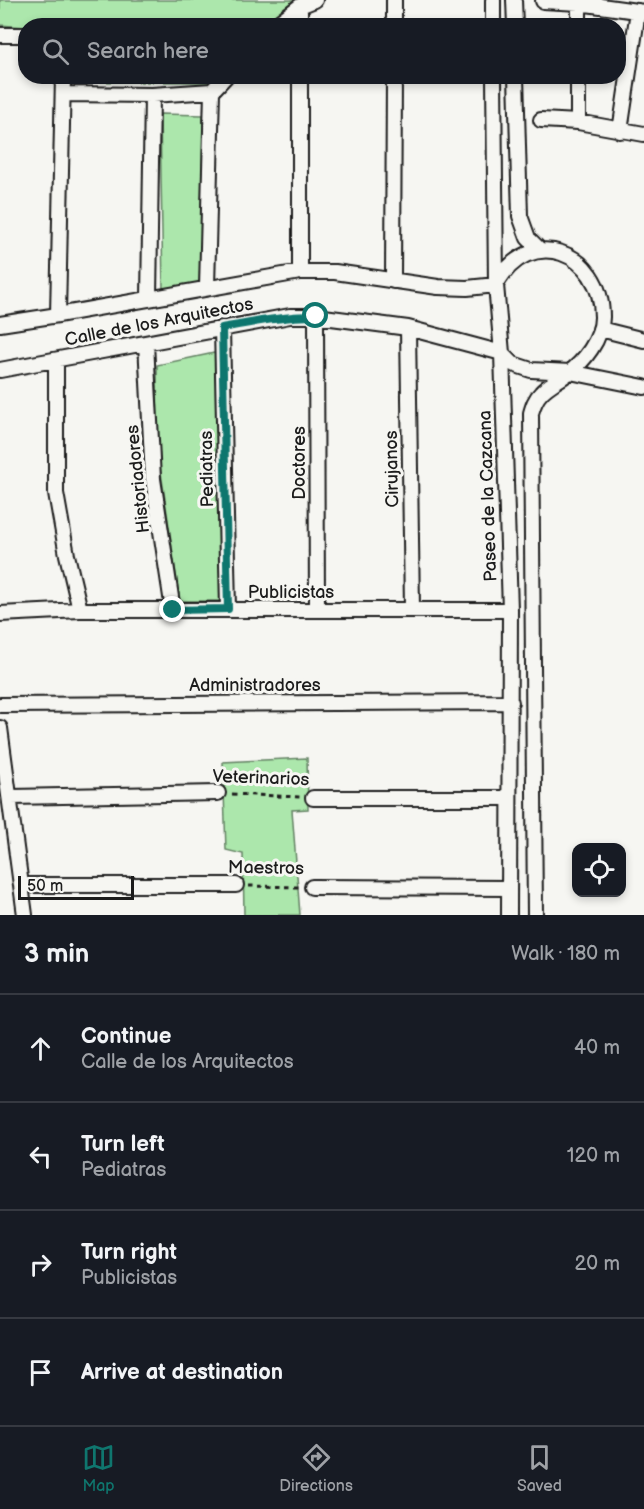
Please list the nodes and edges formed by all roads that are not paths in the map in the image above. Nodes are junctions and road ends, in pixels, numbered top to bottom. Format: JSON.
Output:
{"nodes":[{"id":1,"x":315,"y":0,"type":"edge"},
{"id":2,"x":394,"y":0,"type":"edge"},
{"id":3,"x":493,"y":0,"type":"edge"},
{"id":4,"x":514,"y":0,"type":"edge"},
{"id":5,"x":543,"y":1,"type":"edge"},
{"id":6,"x":579,"y":3,"type":"junction"},
{"id":7,"x":300,"y":6,"type":"junction"},
{"id":8,"x":641,"y":11,"type":"edge"},
{"id":9,"x":284,"y":18,"type":"edge"},
{"id":10,"x":300,"y":18,"type":"edge"},
{"id":11,"x":394,"y":18,"type":"edge"},
{"id":12,"x":493,"y":18,"type":"edge"},
{"id":13,"x":514,"y":18,"type":"edge"},
{"id":14,"x":579,"y":18,"type":"edge"},
{"id":15,"x":0,"y":35,"type":"edge"},
{"id":16,"x":18,"y":35,"type":"edge"},
{"id":17,"x":63,"y":84,"type":"edge"},
{"id":18,"x":219,"y":84,"type":"edge"},
{"id":19,"x":300,"y":84,"type":"edge"},
{"id":20,"x":394,"y":84,"type":"edge"},
{"id":21,"x":494,"y":84,"type":"edge"},
{"id":22,"x":516,"y":84,"type":"edge"},
{"id":23,"x":578,"y":84,"type":"edge"},
{"id":24,"x":212,"y":91,"type":"junction"},
{"id":25,"x":63,"y":94,"type":"junction"},
{"id":26,"x":152,"y":95,"type":"junction"},
{"id":27,"x":541,"y":120,"type":"dead end"},
{"id":28,"x":578,"y":122,"type":"junction"},
{"id":29,"x":620,"y":131,"type":"junction"},
{"id":30,"x":644,"y":134,"type":"edge"},
{"id":31,"x":540,"y":250,"type":"junction"},
{"id":32,"x":300,"y":272,"type":"junction"},
{"id":33,"x":393,"y":281,"type":"junction"},
{"id":34,"x":496,"y":285,"type":"junction"},
{"id":35,"x":207,"y":287,"type":"junction"},
{"id":36,"x":149,"y":298,"type":"junction"},
{"id":37,"x":58,"y":315,"type":"junction"},
{"id":38,"x":316,"y":316,"type":"junction"},
{"id":39,"x":0,"y":324,"type":"edge"},
{"id":40,"x":222,"y":328,"type":"junction"},
{"id":41,"x":408,"y":328,"type":"junction"},
{"id":42,"x":600,"y":329,"type":"junction"},
{"id":43,"x":644,"y":340,"type":"edge"},
{"id":44,"x":146,"y":343,"type":"junction"},
{"id":45,"x":502,"y":353,"type":"junction"},
{"id":46,"x":56,"y":360,"type":"junction"},
{"id":47,"x":0,"y":370,"type":"edge"},
{"id":48,"x":570,"y":372,"type":"junction"},
{"id":49,"x":644,"y":387,"type":"edge"},
{"id":50,"x":228,"y":609,"type":"junction"},
{"id":51,"x":412,"y":609,"type":"junction"},
{"id":52,"x":80,"y":610,"type":"junction"},
{"id":53,"x":173,"y":610,"type":"junction"},
{"id":54,"x":317,"y":610,"type":"junction"},
{"id":55,"x":510,"y":610,"type":"junction"},
{"id":56,"x":0,"y":614,"type":"edge"},
{"id":57,"x":511,"y":702,"type":"junction"},
{"id":58,"x":0,"y":705,"type":"edge"},
{"id":59,"x":0,"y":728,"type":"edge"},
{"id":60,"x":218,"y":793,"type":"road end"},
{"id":61,"x":11,"y":797,"type":"junction"},
{"id":62,"x":313,"y":798,"type":"road end"},
{"id":63,"x":509,"y":798,"type":"junction"},
{"id":64,"x":22,"y":885,"type":"junction"},
{"id":65,"x":236,"y":885,"type":"road end"},
{"id":66,"x":312,"y":887,"type":"road end"},
{"id":67,"x":509,"y":888,"type":"junction"},
{"id":68,"x":26,"y":915,"type":"edge"},
{"id":69,"x":509,"y":915,"type":"edge"},
{"id":70,"x":535,"y":915,"type":"edge"}],
"edges":[{"from":1,"to":7,"type":"street"},
{"from":2,"to":11,"type":"street"},
{"from":3,"to":12,"type":"street"},
{"from":4,"to":13,"type":"street"},
{"from":5,"to":6,"type":"street"},
{"from":6,"to":8,"type":"street"},
{"from":6,"to":14,"type":"street"},
{"from":7,"to":9,"type":"street"},
{"from":7,"to":10,"type":"street"},
{"from":8,"to":29,"type":"street"},
{"from":15,"to":16,"type":"street"},
{"from":17,"to":25,"type":"street"},
{"from":18,"to":24,"type":"street"},
{"from":19,"to":32,"type":"street"},
{"from":20,"to":33,"type":"street"},
{"from":21,"to":34,"type":"street","name":"Paseo de la Cazcana"},
{"from":22,"to":31,"type":"street"},
{"from":23,"to":28,"type":"street"},
{"from":24,"to":26,"type":"street"},
{"from":24,"to":35,"type":"street"},
{"from":25,"to":26,"type":"street"},
{"from":25,"to":37,"type":"street"},
{"from":26,"to":36,"type":"street"},
{"from":27,"to":28,"type":"street"},
{"from":28,"to":29,"type":"street"},
{"from":29,"to":30,"type":"street"},
{"from":31,"to":34,"type":"street"},
{"from":31,"to":42,"type":"street"},
{"from":32,"to":33,"type":"street","name":"Calle de los Arquitectos"},
{"from":32,"to":35,"type":"street","name":"Calle de los Arquitectos"},
{"from":33,"to":34,"type":"street","name":"Calle de los Arquitectos"},
{"from":34,"to":45,"type":"street","name":"Paseo de la Cazcana"},
{"from":35,"to":36,"type":"street","name":"Calle de los Arquitectos"},
{"from":36,"to":37,"type":"street","name":"Calle de los Arquitectos"},
{"from":37,"to":39,"type":"street","name":"Calle de los Arquitectos"},
{"from":38,"to":40,"type":"street","name":"Calle de los Arquitectos"},
{"from":38,"to":41,"type":"street","name":"Calle de los Arquitectos"},
{"from":38,"to":54,"type":"street","name":"Doctores"},
{"from":40,"to":44,"type":"street","name":"Calle de los Arquitectos"},
{"from":40,"to":50,"type":"street","name":"Pediatras"},
{"from":41,"to":45,"type":"street","name":"Calle de los Arquitectos"},
{"from":41,"to":51,"type":"street","name":"Cirujanos"},
{"from":42,"to":43,"type":"street"},
{"from":42,"to":48,"type":"street"},
{"from":44,"to":46,"type":"street","name":"Calle de los Arquitectos"},
{"from":44,"to":53,"type":"street","name":"Historiadores"},
{"from":45,"to":48,"type":"street"},
{"from":45,"to":55,"type":"street","name":"Paseo de la Cazcana"},
{"from":46,"to":47,"type":"street","name":"Calle de los Arquitectos"},
{"from":46,"to":52,"type":"street"},
{"from":48,"to":49,"type":"street"},
{"from":48,"to":70,"type":"street"},
{"from":50,"to":53,"type":"street","name":"Publicistas"},
{"from":50,"to":54,"type":"street","name":"Publicistas"},
{"from":51,"to":54,"type":"street","name":"Publicistas"},
{"from":51,"to":55,"type":"street","name":"Publicistas"},
{"from":52,"to":53,"type":"street","name":"Publicistas"},
{"from":52,"to":56,"type":"street","name":"Publicistas"},
{"from":55,"to":57,"type":"street","name":"Paseo de la Cazcana"},
{"from":57,"to":58,"type":"street","name":"Administradores"},
{"from":57,"to":63,"type":"street","name":"Paseo de la Cazcana"},
{"from":59,"to":61,"type":"street"},
{"from":60,"to":61,"type":"street","name":"Veterinarios"},
{"from":61,"to":64,"type":"street"},
{"from":62,"to":63,"type":"street","name":"Veterinarios"},
{"from":63,"to":67,"type":"street","name":"Paseo de la Cazcana"},
{"from":64,"to":65,"type":"street","name":"Maestros"},
{"from":64,"to":68,"type":"street"},
{"from":66,"to":67,"type":"street","name":"Maestros"},
{"from":67,"to":69,"type":"street","name":"Paseo de la Cazcana"}]}
